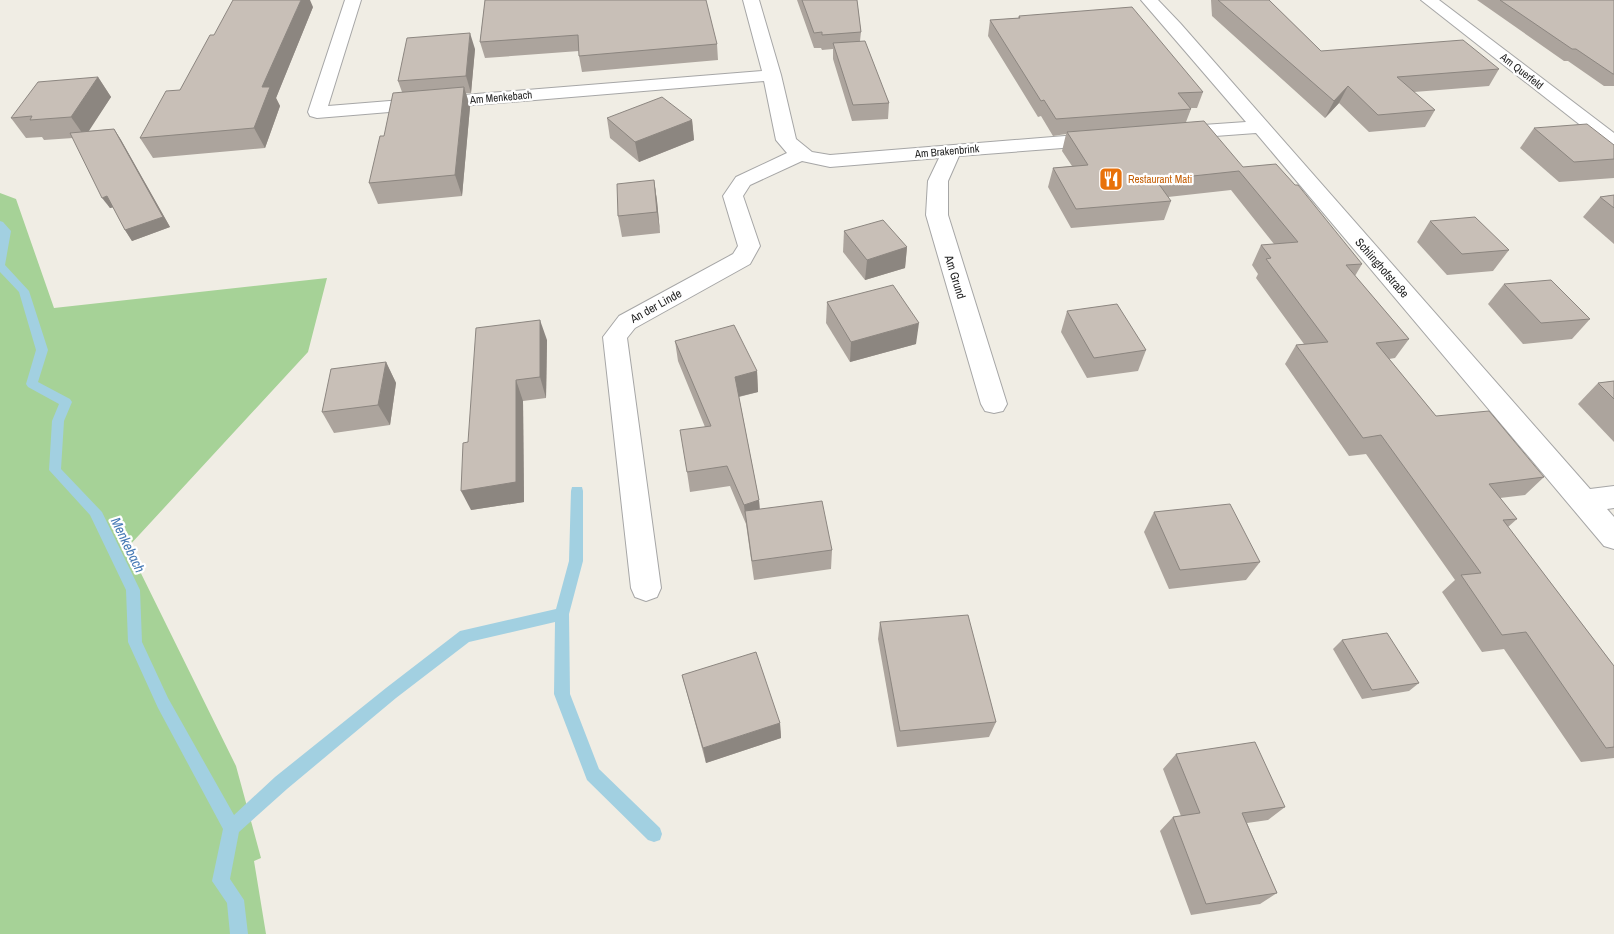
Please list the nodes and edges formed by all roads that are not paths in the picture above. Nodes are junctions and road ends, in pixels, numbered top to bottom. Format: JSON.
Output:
{"nodes":[{"id":1,"x":353,"y":0,"type":"edge"},
{"id":2,"x":751,"y":0,"type":"edge"},
{"id":3,"x":1149,"y":0,"type":"edge"},
{"id":4,"x":1429,"y":0,"type":"edge"},
{"id":5,"x":772,"y":75,"type":"junction"},
{"id":6,"x":1260,"y":127,"type":"junction"},
{"id":7,"x":1161,"y":134,"type":"edge"},
{"id":8,"x":1121,"y":138,"type":"edge"},
{"id":9,"x":1614,"y":142,"type":"edge"},
{"id":10,"x":952,"y":151,"type":"junction"},
{"id":11,"x":800,"y":155,"type":"junction"},
{"id":12,"x":994,"y":404,"type":"dead end"},
{"id":13,"x":1614,"y":497,"type":"edge"},
{"id":14,"x":1584,"y":501,"type":"junction"},
{"id":15,"x":1614,"y":537,"type":"edge"},
{"id":16,"x":646,"y":588,"type":"dead end"}],
"edges":[{"from":1,"to":5,"type":"street","name":"Am Menkebach"},
{"from":2,"to":5,"type":"street"},
{"from":3,"to":6,"type":"street","name":"Schlinghofstraße"},
{"from":4,"to":9,"type":"street","name":"Am Querfeld"},
{"from":5,"to":11,"type":"street"},
{"from":6,"to":7,"type":"street"},
{"from":6,"to":14,"type":"street","name":"Schlinghofstraße"},
{"from":8,"to":10,"type":"street","name":"Am Brakenbrink"},
{"from":10,"to":11,"type":"street","name":"Am Brakenbrink"},
{"from":10,"to":12,"type":"street","name":"Am Grund"},
{"from":11,"to":16,"type":"street","name":"An der Linde"},
{"from":13,"to":14,"type":"street"},
{"from":14,"to":15,"type":"street","name":"Schlinghofstraße"}]}
